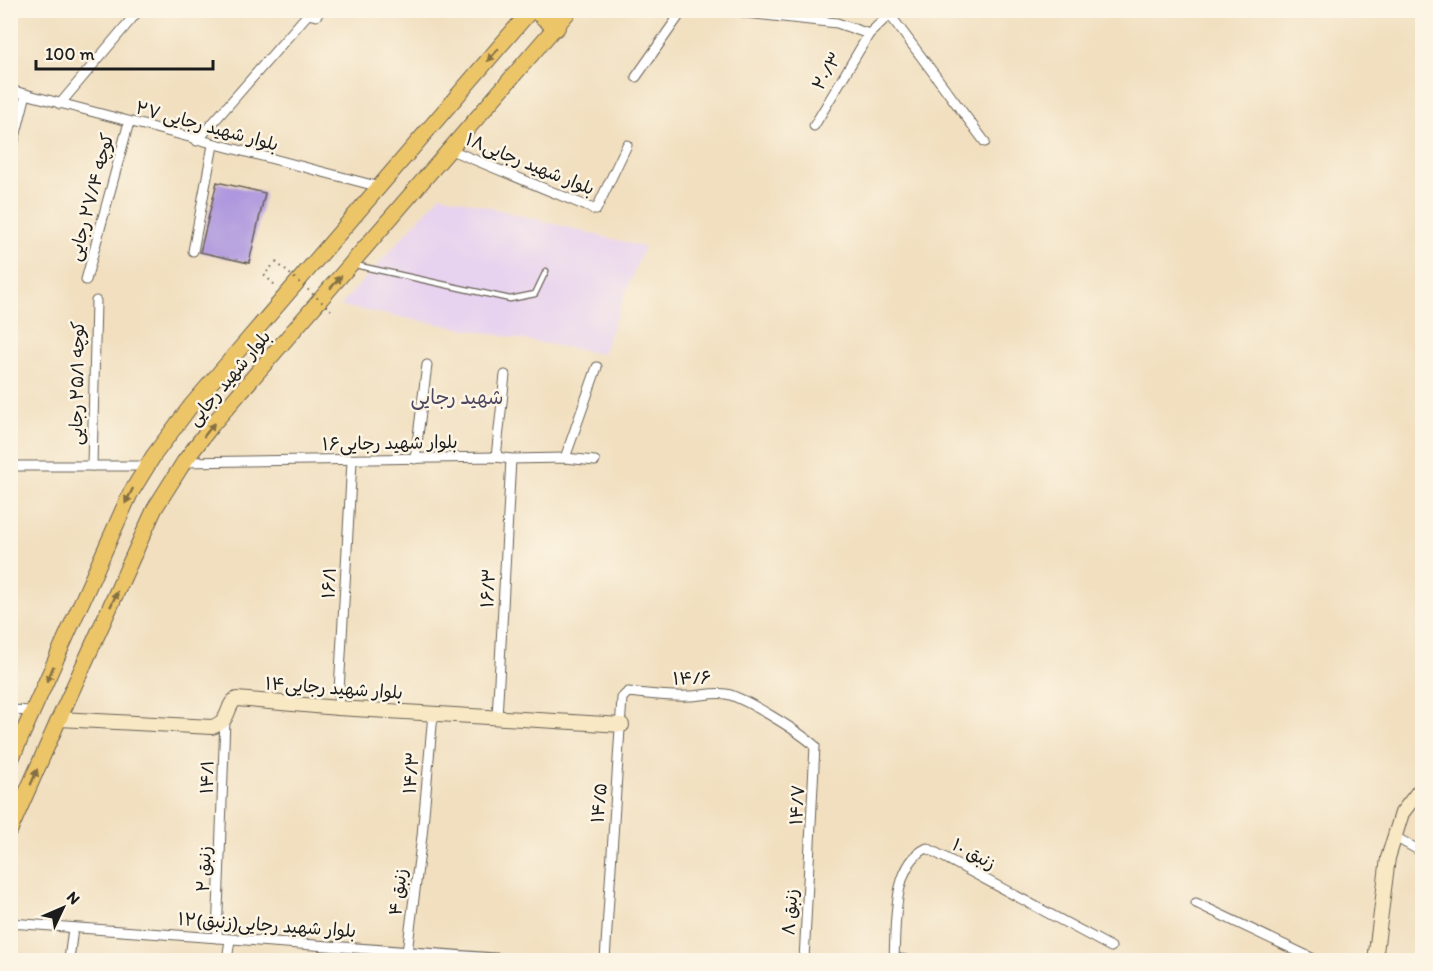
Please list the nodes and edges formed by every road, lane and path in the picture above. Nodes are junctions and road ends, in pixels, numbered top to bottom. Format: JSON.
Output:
{"nodes":[{"id":1,"x":139,"y":10,"type":"edge"},
{"id":2,"x":321,"y":10,"type":"edge"},
{"id":3,"x":531,"y":10,"type":"edge"},
{"id":4,"x":536,"y":10,"type":"edge"},
{"id":5,"x":570,"y":10,"type":"edge"},
{"id":6,"x":683,"y":10,"type":"edge"},
{"id":7,"x":741,"y":10,"type":"edge"},
{"id":8,"x":892,"y":13,"type":"edge"},
{"id":9,"x":808,"y":14,"type":"edge"},
{"id":10,"x":556,"y":27,"type":"junction"},
{"id":11,"x":868,"y":34,"type":"junction"},
{"id":12,"x":636,"y":77,"type":"dead end"},
{"id":13,"x":10,"y":90,"type":"edge"},
{"id":14,"x":26,"y":94,"type":"junction"},
{"id":15,"x":60,"y":104,"type":"junction"},
{"id":16,"x":129,"y":123,"type":"junction"},
{"id":17,"x":814,"y":126,"type":"dead end"},
{"id":18,"x":197,"y":141,"type":"junction"},
{"id":19,"x":985,"y":142,"type":"dead end"},
{"id":20,"x":213,"y":145,"type":"junction"},
{"id":21,"x":627,"y":145,"type":"dead end"},
{"id":22,"x":451,"y":150,"type":"junction"},
{"id":23,"x":10,"y":157,"type":"edge"},
{"id":24,"x":380,"y":187,"type":"junction"},
{"id":25,"x":193,"y":250,"type":"dead end"},
{"id":26,"x":351,"y":265,"type":"junction"},
{"id":27,"x":546,"y":272,"type":"dead end"},
{"id":28,"x":86,"y":280,"type":"dead end"},
{"id":29,"x":286,"y":295,"type":"junction"},
{"id":30,"x":96,"y":301,"type":"dead end"},
{"id":31,"x":331,"y":310,"type":"dead end"},
{"id":32,"x":427,"y":365,"type":"dead end"},
{"id":33,"x":597,"y":367,"type":"dead end"},
{"id":34,"x":505,"y":375,"type":"dead end"},
{"id":35,"x":496,"y":458,"type":"junction"},
{"id":36,"x":565,"y":458,"type":"junction"},
{"id":37,"x":415,"y":459,"type":"junction"},
{"id":38,"x":511,"y":459,"type":"junction"},
{"id":39,"x":352,"y":460,"type":"junction"},
{"id":40,"x":595,"y":461,"type":"dead end"},
{"id":41,"x":184,"y":462,"type":"junction"},
{"id":42,"x":10,"y":466,"type":"edge"},
{"id":43,"x":92,"y":466,"type":"junction"},
{"id":44,"x":147,"y":466,"type":"junction"},
{"id":45,"x":338,"y":708,"type":"junction"},
{"id":46,"x":10,"y":710,"type":"edge"},
{"id":47,"x":33,"y":711,"type":"junction"},
{"id":48,"x":433,"y":714,"type":"junction"},
{"id":49,"x":497,"y":718,"type":"junction"},
{"id":50,"x":59,"y":719,"type":"junction"},
{"id":51,"x":225,"y":719,"type":"junction"},
{"id":52,"x":622,"y":726,"type":"junction"},
{"id":53,"x":815,"y":746,"type":"joint"},
{"id":54,"x":10,"y":762,"type":"edge"},
{"id":55,"x":1422,"y":787,"type":"edge"},
{"id":56,"x":10,"y":831,"type":"edge"},
{"id":57,"x":422,"y":836,"type":"joint"},
{"id":58,"x":222,"y":837,"type":"joint"},
{"id":59,"x":1395,"y":837,"type":"junction"},
{"id":60,"x":1422,"y":852,"type":"edge"},
{"id":61,"x":810,"y":866,"type":"joint"},
{"id":62,"x":1196,"y":903,"type":"dead end"},
{"id":63,"x":10,"y":923,"type":"edge"},
{"id":64,"x":73,"y":928,"type":"junction"},
{"id":65,"x":217,"y":938,"type":"junction"},
{"id":66,"x":230,"y":940,"type":"junction"},
{"id":67,"x":1111,"y":947,"type":"dead end"},
{"id":68,"x":407,"y":956,"type":"edge"},
{"id":69,"x":892,"y":959,"type":"edge"},
{"id":70,"x":69,"y":960,"type":"edge"},
{"id":71,"x":227,"y":960,"type":"edge"},
{"id":72,"x":522,"y":960,"type":"edge"},
{"id":73,"x":605,"y":960,"type":"edge"},
{"id":74,"x":804,"y":960,"type":"edge"},
{"id":75,"x":908,"y":960,"type":"edge"},
{"id":76,"x":1316,"y":960,"type":"edge"},
{"id":77,"x":1375,"y":960,"type":"edge"}],
"edges":[{"from":1,"to":15,"type":"street"},
{"from":2,"to":18,"type":"street"},
{"from":3,"to":24,"type":"main road","name":"بلوار شهید رجایی","one_way":true},
{"from":4,"to":10,"type":"highway"},
{"from":5,"to":10,"type":"main road","name":"بلوار شهید رجایی"},
{"from":6,"to":12,"type":"street"},
{"from":7,"to":9,"type":"street"},
{"from":8,"to":11,"type":"street","name":"۲۰/۳"},
{"from":8,"to":19,"type":"street"},
{"from":9,"to":11,"type":"street"},
{"from":10,"to":22,"type":"main road","name":"بلوار شهید رجایی"},
{"from":11,"to":17,"type":"street","name":"۲۰/۳"},
{"from":13,"to":14,"type":"street","name":"۲۷ بلوار شهید رجایی"},
{"from":14,"to":15,"type":"street","name":"۲۷ بلوار شهید رجایی"},
{"from":14,"to":23,"type":"street"},
{"from":15,"to":16,"type":"street","name":"۲۷ بلوار شهید رجایی"},
{"from":16,"to":18,"type":"street","name":"۲۷ بلوار شهید رجایی"},
{"from":16,"to":28,"type":"street","name":"کوچه ۲۷/۴ رجایی"},
{"from":18,"to":20,"type":"street","name":"۲۷ بلوار شهید رجایی"},
{"from":20,"to":24,"type":"street","name":"۲۷ بلوار شهید رجایی"},
{"from":20,"to":25,"type":"street"},
{"from":21,"to":22,"type":"street","name":"بلوار شهید رجایی۱۸"},
{"from":22,"to":26,"type":"main road","name":"بلوار شهید رجایی"},
{"from":24,"to":29,"type":"main road","name":"بلوار شهید رجایی"},
{"from":26,"to":27,"type":"lane"},
{"from":41,"to":26,"type":"main road","name":"بلوار شهید رجایی","one_way":true},
{"from":29,"to":31,"type":"path","bridge":true},
{"from":29,"to":44,"type":"main road","name":"بلوار شهید رجایی"},
{"from":30,"to":43,"type":"street","name":"کوچه ۲۵/۱ رجایی"},
{"from":32,"to":37,"type":"street"},
{"from":33,"to":36,"type":"street"},
{"from":34,"to":35,"type":"street"},
{"from":35,"to":37,"type":"street","name":"بلوار شهید رجایی۱۶"},
{"from":35,"to":38,"type":"street","name":"بلوار شهید رجایی۱۶"},
{"from":36,"to":38,"type":"street","name":"بلوار شهید رجایی۱۶"},
{"from":36,"to":40,"type":"street","name":"بلوار شهید رجایی۱۶"},
{"from":37,"to":39,"type":"street","name":"بلوار شهید رجایی۱۶"},
{"from":38,"to":49,"type":"street","name":"۱۶/۳"},
{"from":39,"to":41,"type":"street","name":"بلوار شهید رجایی۱۶"},
{"from":39,"to":45,"type":"street","name":"۱۶/۱"},
{"from":50,"to":41,"type":"main road","name":"بلوار شهید رجایی","one_way":true},
{"from":42,"to":43,"type":"street"},
{"from":43,"to":44,"type":"street"},
{"from":44,"to":47,"type":"main road","name":"بلوار شهید رجایی","one_way":true},
{"from":45,"to":48,"type":"street","name":"بلوار شهید رجایی۱۴"},
{"from":45,"to":51,"type":"street","name":"بلوار شهید رجایی۱۴"},
{"from":46,"to":47,"type":"street"},
{"from":47,"to":54,"type":"main road","name":"بلوار شهید رجایی"},
{"from":48,"to":49,"type":"street","name":"بلوار شهید رجایی۱۴"},
{"from":48,"to":57,"type":"street","name":"۱۴/۳"},
{"from":49,"to":52,"type":"street","name":"بلوار شهید رجایی۱۴"},
{"from":50,"to":51,"type":"street"},
{"from":56,"to":50,"type":"main road","name":"بلوار شهید رجایی","one_way":true},
{"from":51,"to":58,"type":"street","name":"۱۴/۱"},
{"from":52,"to":53,"type":"street","name":"۱۴/۶"},
{"from":52,"to":73,"type":"street","name":"۱۴/۵"},
{"from":53,"to":61,"type":"street","name":"۱۴/۷"},
{"from":55,"to":59,"type":"street"},
{"from":57,"to":68,"type":"street","name":"زنبق ۴"},
{"from":58,"to":65,"type":"street","name":"زنبق ۲"},
{"from":59,"to":60,"type":"street"},
{"from":59,"to":77,"type":"street"},
{"from":61,"to":74,"type":"street","name":"زنبق ۸"},
{"from":62,"to":76,"type":"street"},
{"from":63,"to":64,"type":"street","name":"۱۲بلوار شهید رجایی(زنبق)"},
{"from":64,"to":65,"type":"street","name":"۱۲بلوار شهید رجایی(زنبق)"},
{"from":64,"to":70,"type":"street"},
{"from":65,"to":66,"type":"street","name":"۱۲بلوار شهید رجایی(زنبق)"},
{"from":66,"to":68,"type":"street","name":"۱۲بلوار شهید رجایی(زنبق)"},
{"from":66,"to":71,"type":"street"},
{"from":67,"to":69,"type":"street","name":"زنبق ۱۰"},
{"from":68,"to":72,"type":"street","name":"۱۲بلوار شهید رجایی(زنبق)"},
{"from":69,"to":75,"type":"street"}]}
